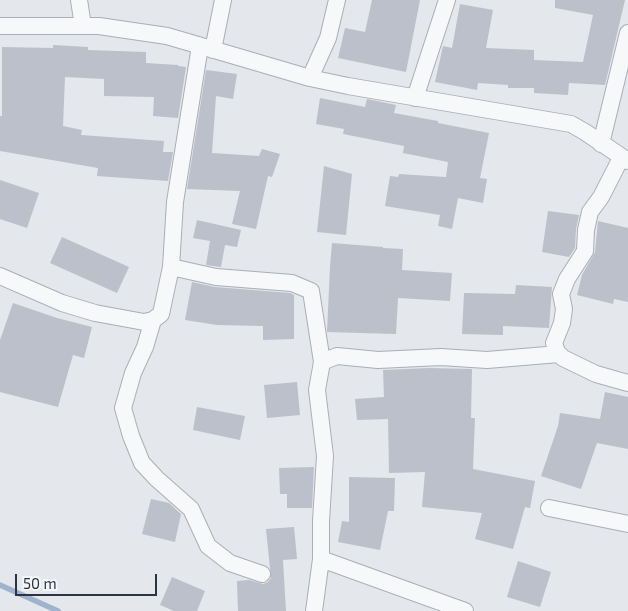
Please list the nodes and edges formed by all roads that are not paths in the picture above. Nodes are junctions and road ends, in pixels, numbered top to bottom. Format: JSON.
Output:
{"nodes":[{"id":1,"x":79,"y":0,"type":"edge"},
{"id":2,"x":223,"y":0,"type":"edge"},
{"id":3,"x":337,"y":0,"type":"edge"},
{"id":4,"x":447,"y":0,"type":"edge"},
{"id":5,"x":0,"y":26,"type":"edge"},
{"id":6,"x":83,"y":26,"type":"junction"},
{"id":7,"x":628,"y":33,"type":"edge"},
{"id":8,"x":206,"y":48,"type":"junction"},
{"id":9,"x":310,"y":78,"type":"junction"},
{"id":10,"x":415,"y":98,"type":"junction"},
{"id":11,"x":601,"y":144,"type":"junction"},
{"id":12,"x":624,"y":160,"type":"edge"},
{"id":13,"x":171,"y":268,"type":"junction"},
{"id":14,"x":0,"y":276,"type":"edge"},
{"id":15,"x":153,"y":320,"type":"junction"},
{"id":16,"x":559,"y":354,"type":"junction"},
{"id":17,"x":322,"y":362,"type":"junction"},
{"id":18,"x":628,"y":383,"type":"edge"},
{"id":19,"x":549,"y":508,"type":"dead end"},
{"id":20,"x":628,"y":524,"type":"edge"},
{"id":21,"x":321,"y":559,"type":"junction"},
{"id":22,"x":262,"y":574,"type":"dead end"},
{"id":23,"x":314,"y":611,"type":"edge"},
{"id":24,"x":465,"y":611,"type":"edge"}],
"edges":[{"from":1,"to":6,"type":"street"},
{"from":2,"to":8,"type":"street"},
{"from":3,"to":9,"type":"street"},
{"from":4,"to":10,"type":"street"},
{"from":5,"to":6,"type":"street"},
{"from":6,"to":8,"type":"street"},
{"from":7,"to":11,"type":"street"},
{"from":8,"to":9,"type":"street"},
{"from":8,"to":13,"type":"street"},
{"from":9,"to":10,"type":"street"},
{"from":10,"to":11,"type":"street"},
{"from":11,"to":12,"type":"street"},
{"from":12,"to":16,"type":"street"},
{"from":13,"to":15,"type":"street"},
{"from":13,"to":17,"type":"street"},
{"from":14,"to":15,"type":"street"},
{"from":15,"to":22,"type":"street"},
{"from":16,"to":17,"type":"street"},
{"from":16,"to":18,"type":"street"},
{"from":17,"to":21,"type":"street"},
{"from":19,"to":20,"type":"street"},
{"from":21,"to":23,"type":"street"},
{"from":21,"to":24,"type":"street"}]}
